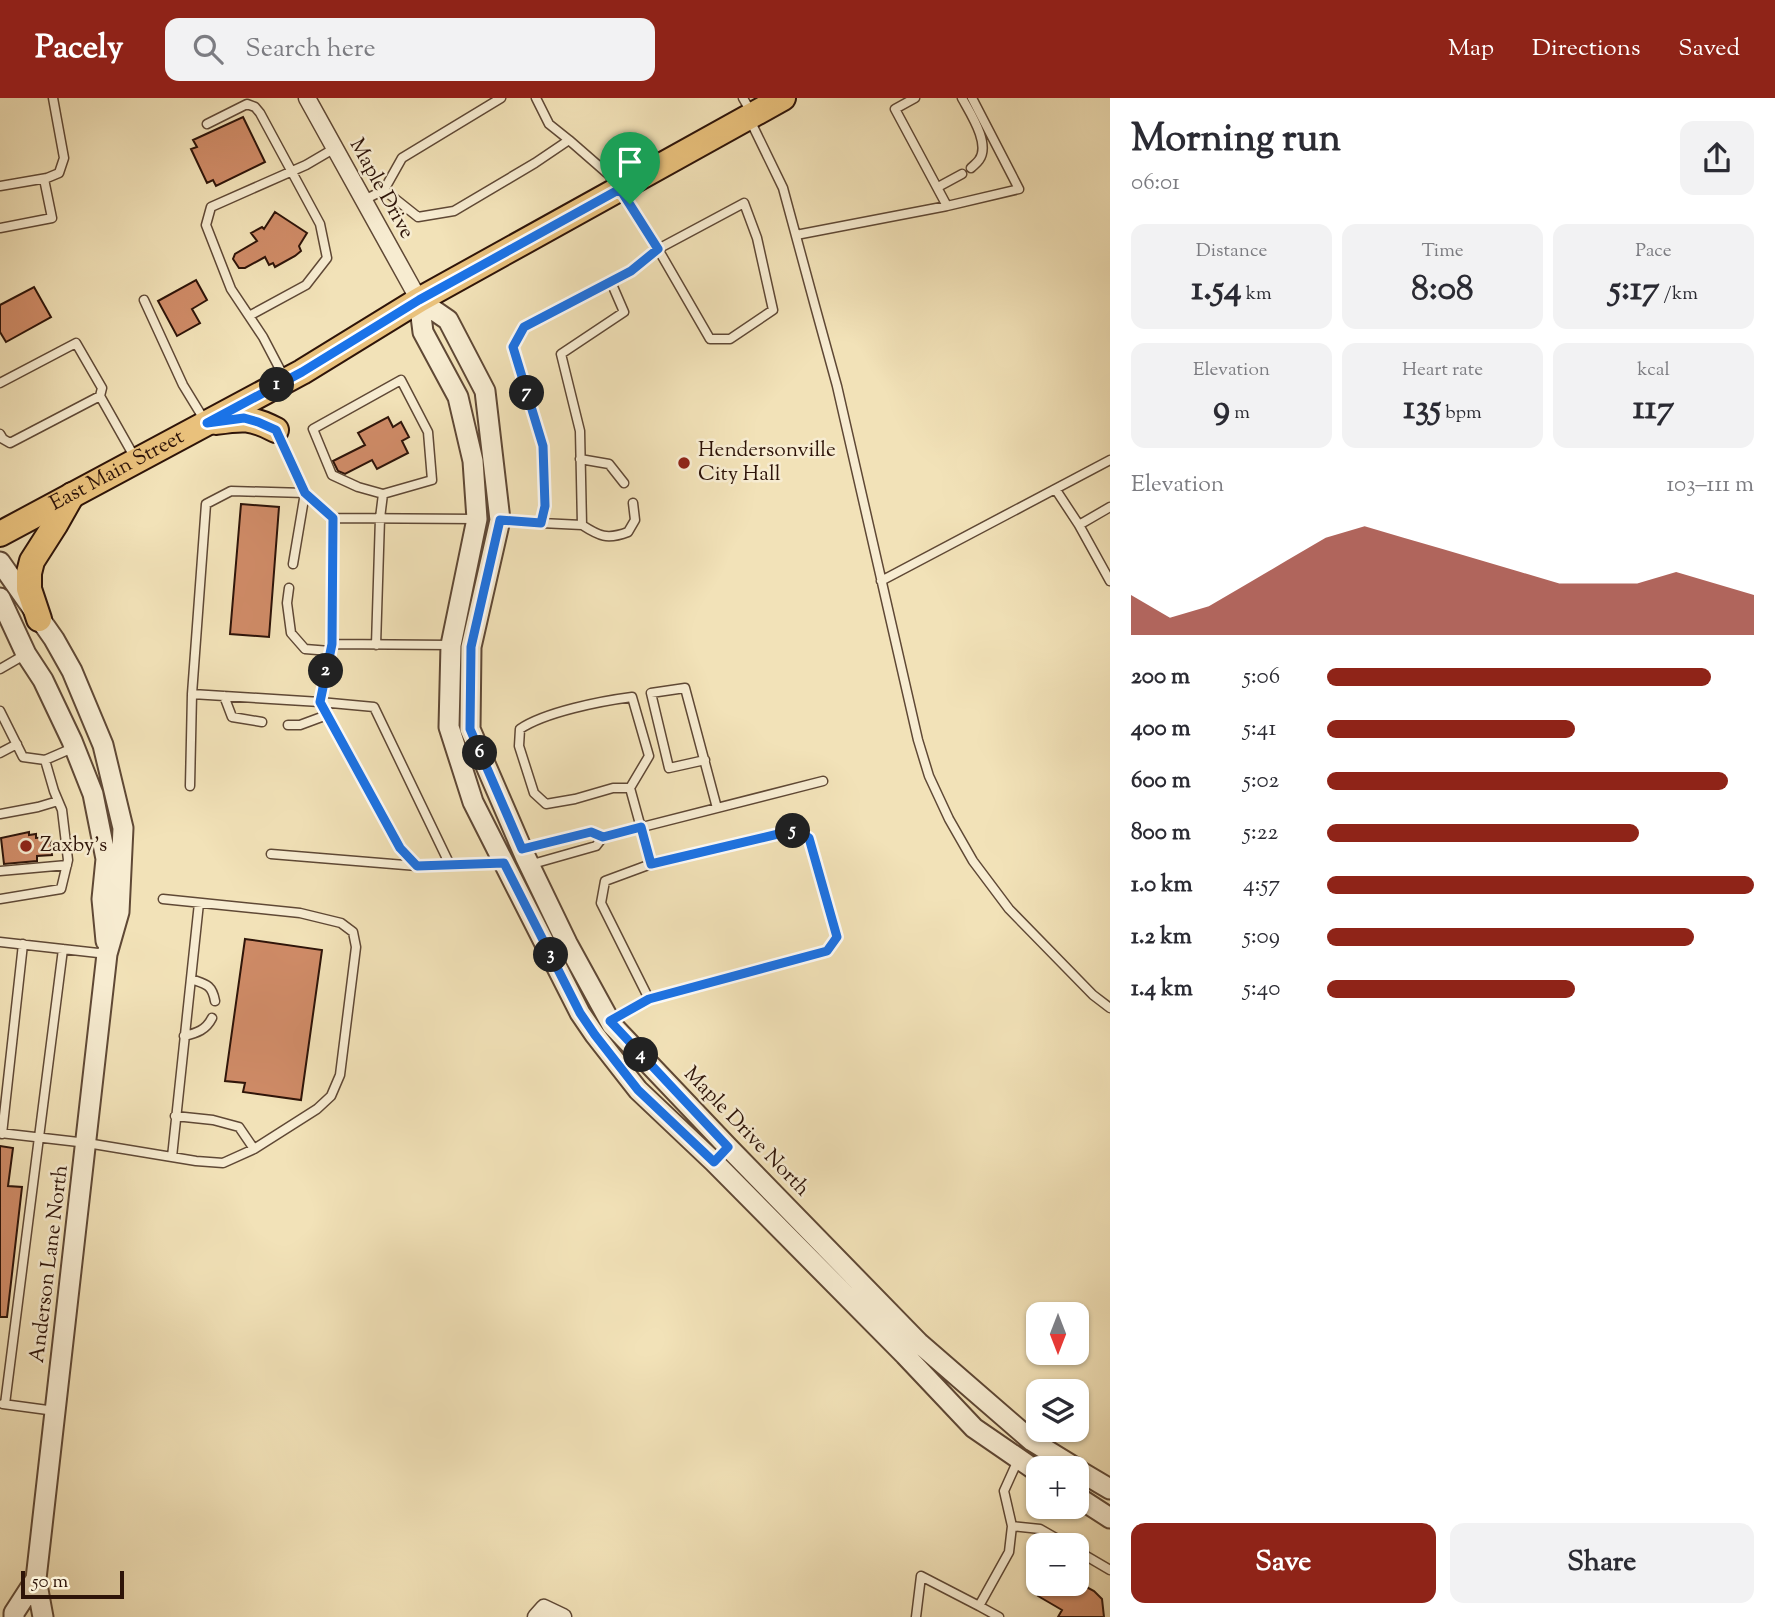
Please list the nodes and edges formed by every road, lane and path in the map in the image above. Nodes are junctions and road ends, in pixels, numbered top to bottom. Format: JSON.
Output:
{"nodes":[{"id":1,"x":53,"y":98,"type":"edge"},
{"id":2,"x":307,"y":98,"type":"edge"},
{"id":3,"x":501,"y":98,"type":"edge"},
{"id":4,"x":536,"y":98,"type":"edge"},
{"id":5,"x":783,"y":98,"type":"edge"},
{"id":6,"x":915,"y":98,"type":"edge"},
{"id":7,"x":961,"y":98,"type":"edge"},
{"id":8,"x":972,"y":98,"type":"edge"},
{"id":9,"x":748,"y":110,"type":"edge"},
{"id":10,"x":207,"y":124,"type":"dead end"},
{"id":11,"x":569,"y":139,"type":"junction"},
{"id":12,"x":335,"y":148,"type":"junction"},
{"id":13,"x":971,"y":168,"type":"dead end"},
{"id":14,"x":291,"y":171,"type":"junction"},
{"id":15,"x":962,"y":174,"type":"dead end"},
{"id":16,"x":44,"y":179,"type":"junction"},
{"id":17,"x":0,"y":186,"type":"edge"},
{"id":18,"x":938,"y":187,"type":"junction"},
{"id":19,"x":620,"y":189,"type":"junction"},
{"id":20,"x":384,"y":190,"type":"junction"},
{"id":21,"x":364,"y":200,"type":"junction"},
{"id":22,"x":947,"y":206,"type":"junction"},
{"id":23,"x":0,"y":228,"type":"edge"},
{"id":24,"x":796,"y":235,"type":"junction"},
{"id":25,"x":658,"y":249,"type":"junction"},
{"id":26,"x":611,"y":282,"type":"junction"},
{"id":27,"x":144,"y":300,"type":"dead end"},
{"id":28,"x":419,"y":300,"type":"junction"},
{"id":29,"x":249,"y":316,"type":"junction"},
{"id":30,"x":286,"y":380,"type":"junction"},
{"id":31,"x":0,"y":383,"type":"edge"},
{"id":32,"x":100,"y":396,"type":"junction"},
{"id":33,"x":207,"y":423,"type":"junction"},
{"id":34,"x":276,"y":430,"type":"junction"},
{"id":35,"x":0,"y":434,"type":"edge"},
{"id":36,"x":580,"y":459,"type":"junction"},
{"id":37,"x":1110,"y":460,"type":"edge"},
{"id":38,"x":137,"y":461,"type":"junction"},
{"id":39,"x":624,"y":483,"type":"dead end"},
{"id":40,"x":1056,"y":489,"type":"junction"},
{"id":41,"x":305,"y":493,"type":"junction"},
{"id":42,"x":383,"y":494,"type":"junction"},
{"id":43,"x":72,"y":495,"type":"junction"},
{"id":44,"x":633,"y":503,"type":"dead end"},
{"id":45,"x":1110,"y":507,"type":"edge"},
{"id":46,"x":333,"y":518,"type":"junction"},
{"id":47,"x":380,"y":518,"type":"junction"},
{"id":48,"x":477,"y":519,"type":"junction"},
{"id":49,"x":500,"y":520,"type":"junction"},
{"id":50,"x":541,"y":523,"type":"junction"},
{"id":51,"x":582,"y":525,"type":"junction"},
{"id":52,"x":1079,"y":525,"type":"junction"},
{"id":53,"x":0,"y":534,"type":"edge"},
{"id":54,"x":0,"y":562,"type":"edge"},
{"id":55,"x":293,"y":564,"type":"dead end"},
{"id":56,"x":881,"y":581,"type":"junction"},
{"id":57,"x":1110,"y":581,"type":"edge"},
{"id":58,"x":289,"y":588,"type":"dead end"},
{"id":59,"x":0,"y":598,"type":"edge"},
{"id":60,"x":39,"y":619,"type":"junction"},
{"id":61,"x":376,"y":645,"type":"junction"},
{"id":62,"x":451,"y":645,"type":"junction"},
{"id":63,"x":471,"y":647,"type":"junction"},
{"id":64,"x":331,"y":648,"type":"junction"},
{"id":65,"x":26,"y":653,"type":"junction"},
{"id":66,"x":0,"y":669,"type":"edge"},
{"id":67,"x":192,"y":694,"type":"junction"},
{"id":68,"x":224,"y":696,"type":"junction"},
{"id":69,"x":320,"y":702,"type":"junction"},
{"id":70,"x":0,"y":711,"type":"edge"},
{"id":71,"x":327,"y":715,"type":"junction"},
{"id":72,"x":262,"y":722,"type":"dead end"},
{"id":73,"x":288,"y":724,"type":"dead end"},
{"id":74,"x":17,"y":744,"type":"junction"},
{"id":75,"x":75,"y":747,"type":"junction"},
{"id":76,"x":0,"y":753,"type":"edge"},
{"id":77,"x":45,"y":760,"type":"junction"},
{"id":78,"x":705,"y":760,"type":"junction"},
{"id":79,"x":823,"y":781,"type":"dead end"},
{"id":80,"x":190,"y":786,"type":"dead end"},
{"id":81,"x":630,"y":788,"type":"junction"},
{"id":82,"x":58,"y":801,"type":"junction"},
{"id":83,"x":717,"y":808,"type":"junction"},
{"id":84,"x":0,"y":814,"type":"edge"},
{"id":85,"x":641,"y":827,"type":"junction"},
{"id":86,"x":603,"y":837,"type":"junction"},
{"id":87,"x":271,"y":854,"type":"dead end"},
{"id":88,"x":526,"y":857,"type":"junction"},
{"id":89,"x":504,"y":863,"type":"junction"},
{"id":90,"x":651,"y":864,"type":"junction"},
{"id":91,"x":67,"y":865,"type":"junction"},
{"id":92,"x":450,"y":865,"type":"junction"},
{"id":93,"x":417,"y":866,"type":"junction"},
{"id":94,"x":0,"y":871,"type":"edge"},
{"id":95,"x":0,"y":899,"type":"edge"},
{"id":96,"x":163,"y":899,"type":"dead end"},
{"id":97,"x":199,"y":903,"type":"junction"},
{"id":98,"x":0,"y":942,"type":"edge"},
{"id":99,"x":23,"y":944,"type":"junction"},
{"id":100,"x":63,"y":949,"type":"junction"},
{"id":101,"x":107,"y":954,"type":"junction"},
{"id":102,"x":191,"y":979,"type":"junction"},
{"id":103,"x":649,"y":999,"type":"junction"},
{"id":104,"x":215,"y":1001,"type":"dead end"},
{"id":105,"x":1110,"y":1008,"type":"edge"},
{"id":106,"x":212,"y":1018,"type":"dead end"},
{"id":107,"x":611,"y":1023,"type":"junction"},
{"id":108,"x":595,"y":1035,"type":"junction"},
{"id":109,"x":184,"y":1036,"type":"junction"},
{"id":110,"x":176,"y":1116,"type":"junction"},
{"id":111,"x":1,"y":1133,"type":"edge"},
{"id":112,"x":38,"y":1138,"type":"junction"},
{"id":113,"x":86,"y":1143,"type":"junction"},
{"id":114,"x":728,"y":1147,"type":"junction"},
{"id":115,"x":254,"y":1149,"type":"junction"},
{"id":116,"x":172,"y":1157,"type":"junction"},
{"id":117,"x":714,"y":1162,"type":"junction"},
{"id":118,"x":912,"y":1349,"type":"junction"},
{"id":119,"x":3,"y":1404,"type":"edge"},
{"id":120,"x":55,"y":1411,"type":"junction"},
{"id":121,"x":1026,"y":1437,"type":"edge"},
{"id":122,"x":1030,"y":1442,"type":"edge"},
{"id":123,"x":1033,"y":1442,"type":"edge"},
{"id":124,"x":1056,"y":1456,"type":"edge"},
{"id":125,"x":1018,"y":1460,"type":"junction"},
{"id":126,"x":1026,"y":1465,"type":"edge"},
{"id":127,"x":1089,"y":1476,"type":"edge"},
{"id":128,"x":1110,"y":1489,"type":"edge"},
{"id":129,"x":1089,"y":1504,"type":"edge"},
{"id":130,"x":1110,"y":1518,"type":"edge"},
{"id":131,"x":1012,"y":1526,"type":"junction"},
{"id":132,"x":1047,"y":1533,"type":"edge"},
{"id":133,"x":1089,"y":1558,"type":"edge"},
{"id":134,"x":1110,"y":1570,"type":"edge"},
{"id":135,"x":36,"y":1579,"type":"junction"},
{"id":136,"x":979,"y":1606,"type":"junction"},
{"id":137,"x":14,"y":1617,"type":"edge"},
{"id":138,"x":43,"y":1617,"type":"edge"},
{"id":139,"x":536,"y":1617,"type":"edge"},
{"id":140,"x":563,"y":1617,"type":"edge"},
{"id":141,"x":916,"y":1617,"type":"edge"},
{"id":142,"x":999,"y":1617,"type":"edge"}],
"edges":[{"from":1,"to":16,"type":"lane"},
{"from":2,"to":12,"type":"street","name":"Maple Drive"},
{"from":3,"to":20,"type":"lane"},
{"from":4,"to":11,"type":"lane"},
{"from":5,"to":9,"type":"main road","name":"East Main Street"},
{"from":6,"to":18,"type":"lane"},
{"from":7,"to":13,"type":"lane"},
{"from":8,"to":22,"type":"lane"},
{"from":9,"to":19,"type":"main road","name":"East Main Street"},
{"from":9,"to":24,"type":"lane"},
{"from":10,"to":14,"type":"lane"},
{"from":11,"to":19,"type":"lane"},
{"from":11,"to":20,"type":"lane"},
{"from":12,"to":14,"type":"lane"},
{"from":12,"to":21,"type":"street","name":"Maple Drive"},
{"from":14,"to":29,"type":"lane"},
{"from":14,"to":29,"type":"lane"},
{"from":15,"to":18,"type":"lane"},
{"from":16,"to":17,"type":"lane"},
{"from":16,"to":23,"type":"lane"},
{"from":18,"to":22,"type":"lane"},
{"from":19,"to":25,"type":"lane"},
{"from":19,"to":28,"type":"main road","name":"East Main Street"},
{"from":20,"to":21,"type":"lane"},
{"from":21,"to":28,"type":"street","name":"Maple Drive"},
{"from":22,"to":24,"type":"lane"},
{"from":24,"to":56,"type":"lane"},
{"from":25,"to":25,"type":"lane"},
{"from":25,"to":26,"type":"lane"},
{"from":26,"to":36,"type":"lane"},
{"from":26,"to":50,"type":"lane"},
{"from":27,"to":33,"type":"lane"},
{"from":28,"to":30,"type":"main road","name":"East Main Street"},
{"from":28,"to":48,"type":"street","name":"Maple Drive North"},
{"from":28,"to":49,"type":"street","name":"Maple Drive North"},
{"from":29,"to":30,"type":"lane"},
{"from":30,"to":33,"type":"main road","name":"East Main Street"},
{"from":30,"to":34,"type":"main road"},
{"from":31,"to":32,"type":"lane"},
{"from":32,"to":35,"type":"lane"},
{"from":32,"to":38,"type":"lane"},
{"from":33,"to":34,"type":"main road"},
{"from":33,"to":38,"type":"main road","name":"East Main Street"},
{"from":34,"to":41,"type":"lane"},
{"from":36,"to":39,"type":"lane"},
{"from":36,"to":51,"type":"lane"},
{"from":37,"to":40,"type":"lane"},
{"from":38,"to":43,"type":"main road","name":"East Main Street"},
{"from":40,"to":52,"type":"lane"},
{"from":40,"to":56,"type":"lane"},
{"from":41,"to":46,"type":"lane"},
{"from":41,"to":55,"type":"lane"},
{"from":41,"to":67,"type":"lane"},
{"from":42,"to":42,"type":"lane"},
{"from":42,"to":47,"type":"lane"},
{"from":43,"to":53,"type":"main road","name":"East Main Street"},
{"from":43,"to":60,"type":"main road"},
{"from":44,"to":51,"type":"lane"},
{"from":45,"to":52,"type":"lane"},
{"from":46,"to":47,"type":"lane"},
{"from":46,"to":64,"type":"lane"},
{"from":47,"to":48,"type":"lane"},
{"from":47,"to":61,"type":"lane"},
{"from":48,"to":49,"type":"street"},
{"from":48,"to":62,"type":"street","name":"Maple Drive North"},
{"from":49,"to":50,"type":"lane"},
{"from":49,"to":63,"type":"street","name":"Maple Drive North"},
{"from":50,"to":51,"type":"lane"},
{"from":52,"to":57,"type":"lane"},
{"from":54,"to":60,"type":"street","name":"Anderson Lane North"},
{"from":56,"to":105,"type":"lane"},
{"from":58,"to":64,"type":"lane"},
{"from":59,"to":65,"type":"street","name":"Anderson Lane North"},
{"from":60,"to":101,"type":"street","name":"Anderson Lane North"},
{"from":61,"to":62,"type":"lane"},
{"from":61,"to":64,"type":"lane"},
{"from":62,"to":63,"type":"street"},
{"from":62,"to":89,"type":"street","name":"Maple Drive North"},
{"from":63,"to":88,"type":"street","name":"Maple Drive North"},
{"from":64,"to":69,"type":"lane"},
{"from":65,"to":66,"type":"lane"},
{"from":65,"to":75,"type":"street","name":"Anderson Lane North"},
{"from":67,"to":68,"type":"lane"},
{"from":67,"to":80,"type":"lane"},
{"from":68,"to":69,"type":"lane"},
{"from":68,"to":72,"type":"lane"},
{"from":69,"to":71,"type":"lane"},
{"from":69,"to":92,"type":"lane"},
{"from":70,"to":74,"type":"lane"},
{"from":71,"to":73,"type":"lane"},
{"from":71,"to":93,"type":"lane"},
{"from":74,"to":76,"type":"lane"},
{"from":74,"to":77,"type":"lane"},
{"from":75,"to":77,"type":"lane"},
{"from":75,"to":101,"type":"street","name":"Anderson Lane North"},
{"from":77,"to":82,"type":"lane"},
{"from":78,"to":78,"type":"lane"},
{"from":78,"to":83,"type":"lane"},
{"from":79,"to":83,"type":"lane"},
{"from":81,"to":81,"type":"lane"},
{"from":81,"to":85,"type":"lane"},
{"from":82,"to":84,"type":"lane"},
{"from":82,"to":91,"type":"lane"},
{"from":83,"to":85,"type":"lane"},
{"from":85,"to":86,"type":"lane"},
{"from":85,"to":90,"type":"lane"},
{"from":86,"to":88,"type":"lane"},
{"from":86,"to":88,"type":"lane"},
{"from":87,"to":93,"type":"lane"},
{"from":88,"to":89,"type":"street"},
{"from":88,"to":107,"type":"street","name":"Maple Drive North"},
{"from":89,"to":92,"type":"lane"},
{"from":89,"to":108,"type":"street","name":"Maple Drive North"},
{"from":90,"to":103,"type":"lane"},
{"from":90,"to":103,"type":"lane"},
{"from":91,"to":94,"type":"lane"},
{"from":91,"to":95,"type":"lane"},
{"from":92,"to":93,"type":"lane"},
{"from":96,"to":97,"type":"lane"},
{"from":97,"to":102,"type":"lane"},
{"from":97,"to":115,"type":"lane"},
{"from":98,"to":99,"type":"lane"},
{"from":99,"to":100,"type":"lane"},
{"from":99,"to":111,"type":"lane"},
{"from":100,"to":101,"type":"lane"},
{"from":100,"to":112,"type":"lane"},
{"from":101,"to":113,"type":"street","name":"Anderson Lane North"},
{"from":102,"to":104,"type":"lane"},
{"from":102,"to":109,"type":"lane"},
{"from":103,"to":107,"type":"lane"},
{"from":106,"to":109,"type":"lane"},
{"from":107,"to":108,"type":"street"},
{"from":107,"to":114,"type":"street","name":"Maple Drive North"},
{"from":108,"to":117,"type":"street","name":"Maple Drive North"},
{"from":109,"to":110,"type":"lane"},
{"from":110,"to":115,"type":"lane"},
{"from":110,"to":116,"type":"lane"},
{"from":111,"to":112,"type":"lane"},
{"from":112,"to":113,"type":"lane"},
{"from":112,"to":119,"type":"lane"},
{"from":113,"to":116,"type":"lane"},
{"from":113,"to":120,"type":"street","name":"Anderson Lane North"},
{"from":114,"to":117,"type":"street"},
{"from":114,"to":118,"type":"street","name":"Maple Drive North"},
{"from":115,"to":116,"type":"lane"},
{"from":117,"to":118,"type":"street","name":"Maple Drive North"},
{"from":118,"to":121,"type":"street","name":"Maple Drive North"},
{"from":118,"to":125,"type":"street","name":"Maple Drive North"},
{"from":119,"to":120,"type":"lane"},
{"from":120,"to":135,"type":"street","name":"Anderson Lane North"},
{"from":122,"to":125,"type":"street"},
{"from":123,"to":124,"type":"street","name":"Maple Drive North"},
{"from":125,"to":126,"type":"street","name":"Maple Drive North"},
{"from":125,"to":131,"type":"lane"},
{"from":127,"to":128,"type":"street","name":"Maple Drive North"},
{"from":129,"to":130,"type":"street"},
{"from":131,"to":132,"type":"lane"},
{"from":131,"to":136,"type":"lane"},
{"from":133,"to":134,"type":"lane"},
{"from":135,"to":137,"type":"street","name":"Anderson Lane North"},
{"from":135,"to":138,"type":"street","name":"Anderson Lane North"},
{"from":136,"to":141,"type":"lane"},
{"from":136,"to":142,"type":"lane"},
{"from":139,"to":140,"type":"street"}]}
